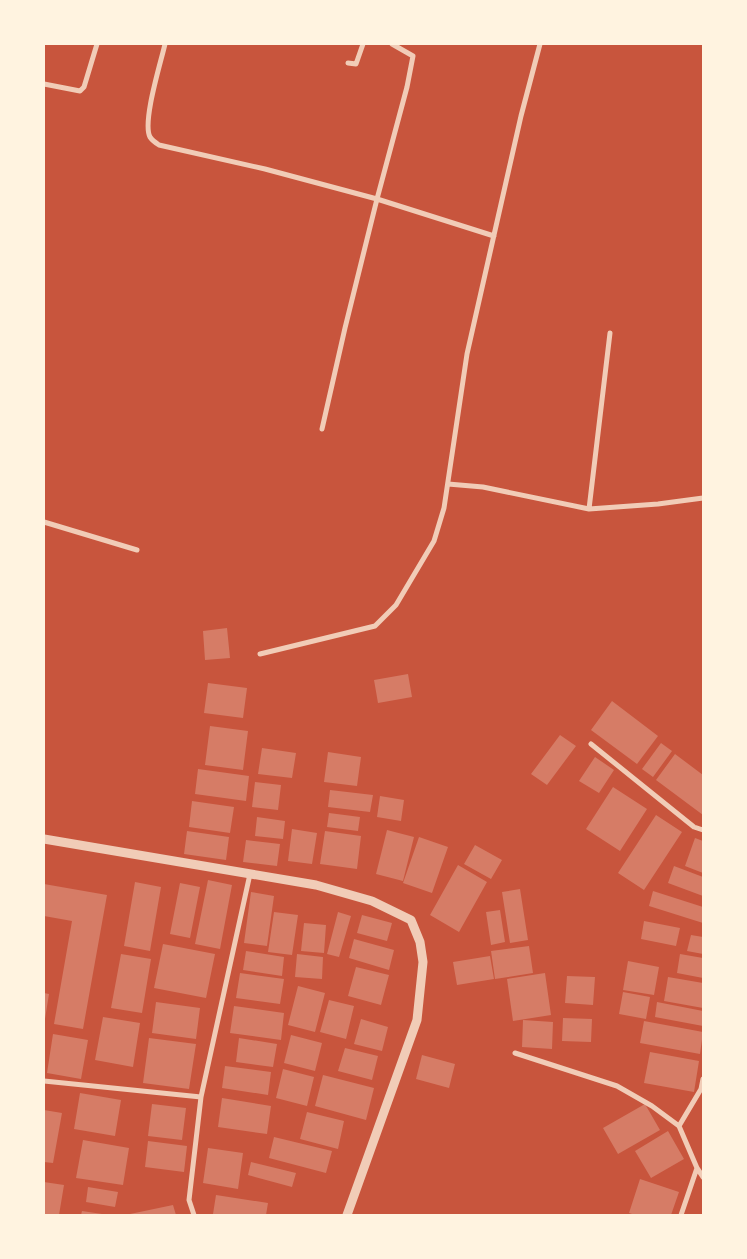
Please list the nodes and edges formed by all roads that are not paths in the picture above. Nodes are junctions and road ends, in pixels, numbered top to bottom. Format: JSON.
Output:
{"nodes":[{"id":1,"x":97,"y":44,"type":"edge"},
{"id":2,"x":165,"y":44,"type":"edge"},
{"id":3,"x":363,"y":44,"type":"edge"},
{"id":4,"x":392,"y":44,"type":"edge"},
{"id":5,"x":540,"y":44,"type":"edge"},
{"id":6,"x":348,"y":63,"type":"dead end"},
{"id":7,"x":44,"y":84,"type":"edge"},
{"id":8,"x":377,"y":199,"type":"junction"},
{"id":9,"x":494,"y":236,"type":"junction"},
{"id":10,"x":610,"y":333,"type":"dead end"},
{"id":11,"x":322,"y":429,"type":"dead end"},
{"id":12,"x":448,"y":484,"type":"junction"},
{"id":13,"x":703,"y":498,"type":"edge"},
{"id":14,"x":589,"y":508,"type":"junction"},
{"id":15,"x":44,"y":522,"type":"edge"},
{"id":16,"x":137,"y":550,"type":"dead end"},
{"id":17,"x":260,"y":654,"type":"dead end"},
{"id":18,"x":591,"y":744,"type":"dead end"},
{"id":19,"x":703,"y":830,"type":"edge"},
{"id":20,"x":44,"y":839,"type":"edge"},
{"id":21,"x":250,"y":874,"type":"junction"},
{"id":22,"x":515,"y":1053,"type":"dead end"},
{"id":23,"x":703,"y":1079,"type":"edge"},
{"id":24,"x":44,"y":1080,"type":"edge"},
{"id":25,"x":201,"y":1097,"type":"junction"},
{"id":26,"x":679,"y":1126,"type":"junction"},
{"id":27,"x":697,"y":1168,"type":"junction"},
{"id":28,"x":703,"y":1177,"type":"edge"},
{"id":29,"x":194,"y":1215,"type":"edge"},
{"id":30,"x":347,"y":1215,"type":"edge"},
{"id":31,"x":682,"y":1215,"type":"edge"}],
"edges":[{"from":1,"to":7,"type":"street"},
{"from":2,"to":8,"type":"street"},
{"from":3,"to":6,"type":"street"},
{"from":4,"to":8,"type":"street"},
{"from":5,"to":9,"type":"street"},
{"from":8,"to":9,"type":"street"},
{"from":8,"to":11,"type":"street"},
{"from":9,"to":12,"type":"street"},
{"from":10,"to":14,"type":"street"},
{"from":12,"to":14,"type":"street"},
{"from":12,"to":17,"type":"street"},
{"from":13,"to":14,"type":"street"},
{"from":15,"to":16,"type":"street"},
{"from":18,"to":19,"type":"street"},
{"from":20,"to":21,"type":"street"},
{"from":21,"to":25,"type":"street"},
{"from":21,"to":30,"type":"street"},
{"from":22,"to":26,"type":"street"},
{"from":23,"to":26,"type":"street"},
{"from":24,"to":25,"type":"street"},
{"from":25,"to":29,"type":"street"},
{"from":26,"to":27,"type":"street"},
{"from":27,"to":28,"type":"street"},
{"from":27,"to":31,"type":"street"}]}
